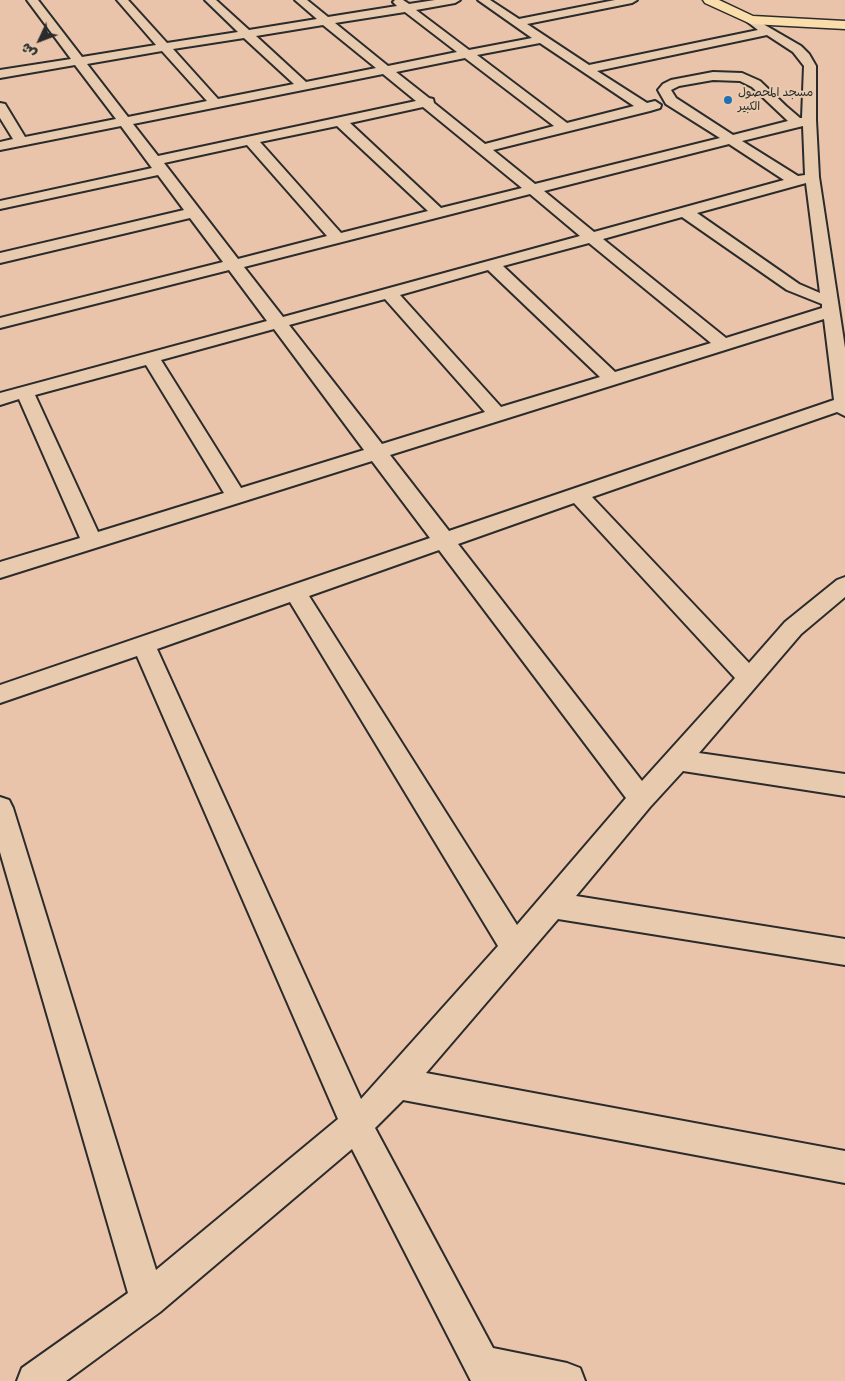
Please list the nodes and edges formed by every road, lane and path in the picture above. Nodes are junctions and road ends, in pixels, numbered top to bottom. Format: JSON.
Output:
{"nodes":[{"id":1,"x":32,"y":0,"type":"edge"},
{"id":2,"x":122,"y":0,"type":"edge"},
{"id":3,"x":210,"y":0,"type":"edge"},
{"id":4,"x":300,"y":0,"type":"edge"},
{"id":5,"x":396,"y":0,"type":"edge"},
{"id":6,"x":455,"y":0,"type":"edge"},
{"id":7,"x":483,"y":0,"type":"edge"},
{"id":8,"x":632,"y":0,"type":"edge"},
{"id":9,"x":709,"y":0,"type":"edge"},
{"id":10,"x":407,"y":8,"type":"junction"},
{"id":11,"x":751,"y":20,"type":"junction"},
{"id":12,"x":326,"y":21,"type":"junction"},
{"id":13,"x":519,"y":22,"type":"junction"},
{"id":14,"x":845,"y":25,"type":"edge"},
{"id":15,"x":769,"y":31,"type":"junction"},
{"id":16,"x":246,"y":33,"type":"junction"},
{"id":17,"x":542,"y":39,"type":"junction"},
{"id":18,"x":165,"y":47,"type":"junction"},
{"id":19,"x":468,"y":53,"type":"junction"},
{"id":20,"x":78,"y":61,"type":"junction"},
{"id":21,"x":588,"y":69,"type":"junction"},
{"id":22,"x":387,"y":70,"type":"junction"},
{"id":23,"x":0,"y":74,"type":"edge"},
{"id":24,"x":303,"y":86,"type":"junction"},
{"id":25,"x":672,"y":101,"type":"junction"},
{"id":26,"x":428,"y":102,"type":"junction"},
{"id":27,"x":215,"y":103,"type":"junction"},
{"id":28,"x":0,"y":106,"type":"edge"},
{"id":29,"x":645,"y":108,"type":"junction"},
{"id":30,"x":340,"y":121,"type":"junction"},
{"id":31,"x":803,"y":121,"type":"junction"},
{"id":32,"x":124,"y":122,"type":"junction"},
{"id":33,"x":566,"y":128,"type":"junction"},
{"id":34,"x":730,"y":140,"type":"junction"},
{"id":35,"x":251,"y":141,"type":"junction"},
{"id":36,"x":22,"y":142,"type":"junction"},
{"id":37,"x":0,"y":146,"type":"edge"},
{"id":38,"x":485,"y":148,"type":"junction"},
{"id":39,"x":158,"y":165,"type":"junction"},
{"id":40,"x":812,"y":176,"type":"junction"},
{"id":41,"x":795,"y":181,"type":"junction"},
{"id":42,"x":533,"y":189,"type":"junction"},
{"id":43,"x":0,"y":205,"type":"edge"},
{"id":44,"x":194,"y":212,"type":"junction"},
{"id":45,"x":685,"y":212,"type":"junction"},
{"id":46,"x":438,"y":213,"type":"junction"},
{"id":47,"x":592,"y":237,"type":"junction"},
{"id":48,"x":338,"y":238,"type":"junction"},
{"id":49,"x":0,"y":258,"type":"edge"},
{"id":50,"x":233,"y":264,"type":"junction"},
{"id":51,"x":492,"y":265,"type":"junction"},
{"id":52,"x":389,"y":293,"type":"junction"},
{"id":53,"x":830,"y":306,"type":"junction"},
{"id":54,"x":0,"y":323,"type":"edge"},
{"id":55,"x":278,"y":324,"type":"junction"},
{"id":56,"x":785,"y":325,"type":"junction"},
{"id":57,"x":840,"y":340,"type":"edge"},
{"id":58,"x":724,"y":345,"type":"junction"},
{"id":59,"x":151,"y":358,"type":"junction"},
{"id":60,"x":612,"y":379,"type":"junction"},
{"id":61,"x":25,"y":392,"type":"junction"},
{"id":62,"x":0,"y":399,"type":"edge"},
{"id":63,"x":844,"y":407,"type":"edge"},
{"id":64,"x":498,"y":415,"type":"junction"},
{"id":65,"x":377,"y":453,"type":"junction"},
{"id":66,"x":577,"y":494,"type":"junction"},
{"id":67,"x":236,"y":497,"type":"junction"},
{"id":68,"x":444,"y":540,"type":"junction"},
{"id":69,"x":92,"y":542,"type":"junction"},
{"id":70,"x":0,"y":570,"type":"edge"},
{"id":71,"x":845,"y":585,"type":"edge"},
{"id":72,"x":295,"y":592,"type":"junction"},
{"id":73,"x":144,"y":644,"type":"junction"},
{"id":74,"x":749,"y":678,"type":"junction"},
{"id":75,"x":0,"y":694,"type":"edge"},
{"id":76,"x":678,"y":760,"type":"junction"},
{"id":77,"x":845,"y":785,"type":"edge"},
{"id":78,"x":641,"y":799,"type":"junction"},
{"id":79,"x":0,"y":808,"type":"edge"},
{"id":80,"x":552,"y":905,"type":"junction"},
{"id":81,"x":514,"y":946,"type":"junction"},
{"id":82,"x":845,"y":952,"type":"edge"},
{"id":83,"x":397,"y":1083,"type":"junction"},
{"id":84,"x":356,"y":1124,"type":"junction"},
{"id":85,"x":845,"y":1167,"type":"edge"},
{"id":86,"x":148,"y":1300,"type":"junction"},
{"id":87,"x":486,"y":1372,"type":"edge"},
{"id":88,"x":35,"y":1381,"type":"edge"},
{"id":89,"x":567,"y":1381,"type":"edge"}],
"edges":[{"from":1,"to":20,"type":"street"},
{"from":2,"to":18,"type":"street"},
{"from":3,"to":16,"type":"street"},
{"from":4,"to":12,"type":"street"},
{"from":5,"to":10,"type":"street"},
{"from":6,"to":10,"type":"street"},
{"from":7,"to":13,"type":"street"},
{"from":8,"to":13,"type":"street"},
{"from":9,"to":11,"type":"main road"},
{"from":10,"to":12,"type":"street"},
{"from":10,"to":19,"type":"street"},
{"from":11,"to":14,"type":"main road"},
{"from":11,"to":15,"type":"street"},
{"from":12,"to":16,"type":"street"},
{"from":12,"to":22,"type":"street"},
{"from":13,"to":17,"type":"street"},
{"from":15,"to":21,"type":"street"},
{"from":15,"to":31,"type":"street"},
{"from":16,"to":18,"type":"street"},
{"from":16,"to":24,"type":"street"},
{"from":17,"to":19,"type":"street"},
{"from":17,"to":21,"type":"street"},
{"from":18,"to":20,"type":"street"},
{"from":18,"to":27,"type":"street"},
{"from":19,"to":22,"type":"street"},
{"from":19,"to":33,"type":"street"},
{"from":20,"to":23,"type":"street"},
{"from":20,"to":32,"type":"street"},
{"from":21,"to":29,"type":"street"},
{"from":22,"to":24,"type":"street"},
{"from":22,"to":26,"type":"street"},
{"from":24,"to":27,"type":"street"},
{"from":25,"to":29,"type":"street"},
{"from":25,"to":31,"type":"street"},
{"from":25,"to":34,"type":"street"},
{"from":26,"to":30,"type":"street"},
{"from":26,"to":38,"type":"street"},
{"from":27,"to":32,"type":"street"},
{"from":28,"to":36,"type":"street"},
{"from":29,"to":33,"type":"street"},
{"from":30,"to":35,"type":"street"},
{"from":30,"to":46,"type":"street"},
{"from":31,"to":34,"type":"street"},
{"from":31,"to":40,"type":"street"},
{"from":32,"to":36,"type":"street"},
{"from":32,"to":39,"type":"street"},
{"from":33,"to":38,"type":"street"},
{"from":34,"to":41,"type":"street"},
{"from":34,"to":42,"type":"street"},
{"from":35,"to":39,"type":"street"},
{"from":35,"to":48,"type":"street"},
{"from":36,"to":37,"type":"street"},
{"from":38,"to":42,"type":"street"},
{"from":39,"to":43,"type":"street"},
{"from":39,"to":44,"type":"street"},
{"from":40,"to":41,"type":"street"},
{"from":40,"to":53,"type":"street"},
{"from":41,"to":45,"type":"street"},
{"from":42,"to":46,"type":"street"},
{"from":42,"to":47,"type":"street"},
{"from":44,"to":49,"type":"street"},
{"from":44,"to":50,"type":"street"},
{"from":45,"to":47,"type":"street"},
{"from":45,"to":53,"type":"street"},
{"from":46,"to":48,"type":"street"},
{"from":47,"to":51,"type":"street"},
{"from":47,"to":58,"type":"street"},
{"from":48,"to":50,"type":"street"},
{"from":50,"to":54,"type":"street"},
{"from":50,"to":55,"type":"street"},
{"from":51,"to":52,"type":"street"},
{"from":51,"to":60,"type":"street"},
{"from":52,"to":55,"type":"street"},
{"from":52,"to":64,"type":"street"},
{"from":53,"to":56,"type":"street"},
{"from":53,"to":57,"type":"street"},
{"from":55,"to":59,"type":"street"},
{"from":55,"to":65,"type":"street"},
{"from":56,"to":57,"type":"street"},
{"from":56,"to":58,"type":"street"},
{"from":57,"to":63,"type":"street"},
{"from":58,"to":60,"type":"street"},
{"from":59,"to":61,"type":"street"},
{"from":59,"to":67,"type":"street"},
{"from":60,"to":64,"type":"street"},
{"from":61,"to":62,"type":"street"},
{"from":61,"to":69,"type":"street"},
{"from":63,"to":66,"type":"street"},
{"from":64,"to":65,"type":"street"},
{"from":65,"to":67,"type":"street"},
{"from":65,"to":68,"type":"street"},
{"from":66,"to":68,"type":"street"},
{"from":66,"to":74,"type":"street"},
{"from":67,"to":69,"type":"street"},
{"from":68,"to":72,"type":"street"},
{"from":68,"to":78,"type":"street"},
{"from":69,"to":70,"type":"street"},
{"from":71,"to":74,"type":"street"},
{"from":72,"to":73,"type":"street"},
{"from":72,"to":81,"type":"street"},
{"from":73,"to":75,"type":"street"},
{"from":73,"to":84,"type":"street"},
{"from":74,"to":76,"type":"street"},
{"from":76,"to":77,"type":"street"},
{"from":76,"to":78,"type":"street"},
{"from":78,"to":80,"type":"street"},
{"from":79,"to":86,"type":"street"},
{"from":80,"to":81,"type":"street"},
{"from":80,"to":82,"type":"street"},
{"from":81,"to":83,"type":"street"},
{"from":83,"to":84,"type":"street"},
{"from":83,"to":85,"type":"street"},
{"from":84,"to":86,"type":"street"},
{"from":84,"to":87,"type":"street"},
{"from":86,"to":88,"type":"street"},
{"from":87,"to":89,"type":"street"}]}
